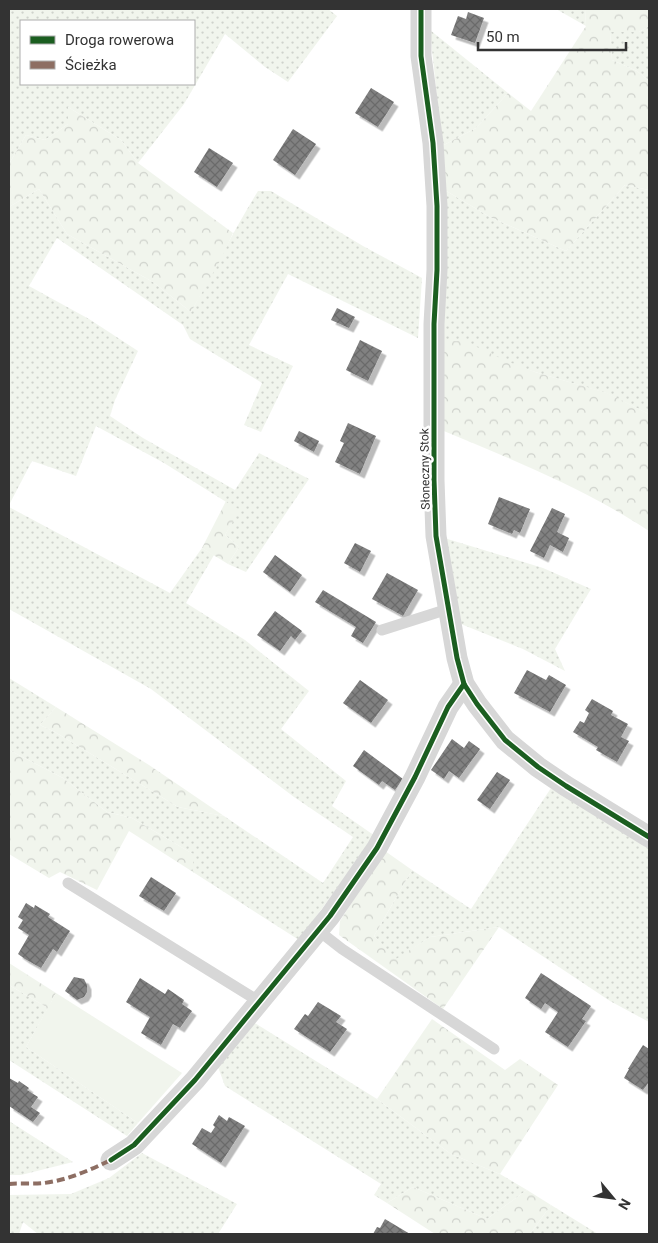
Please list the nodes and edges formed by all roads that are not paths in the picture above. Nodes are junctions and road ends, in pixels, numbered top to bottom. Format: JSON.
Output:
{"nodes":[{"id":1,"x":421,"y":9,"type":"edge"},
{"id":2,"x":448,"y":609,"type":"junction"},
{"id":3,"x":382,"y":630,"type":"dead end"},
{"id":4,"x":464,"y":684,"type":"junction"},
{"id":5,"x":649,"y":837,"type":"edge"},
{"id":6,"x":68,"y":883,"type":"dead end"},
{"id":7,"x":319,"y":931,"type":"junction"},
{"id":8,"x":260,"y":1002,"type":"junction"},
{"id":9,"x":494,"y":1050,"type":"dead end"},
{"id":10,"x":111,"y":1160,"type":"dead end"}],
"edges":[{"from":1,"to":2,"type":"street","name":"Słoneczny Stok"},
{"from":2,"to":3,"type":"lane"},
{"from":2,"to":4,"type":"street","name":"Słoneczny Stok"},
{"from":4,"to":5,"type":"street","name":"Słoneczny Stok"},
{"from":4,"to":7,"type":"street"},
{"from":6,"to":8,"type":"lane"},
{"from":7,"to":8,"type":"street"},
{"from":7,"to":9,"type":"lane"},
{"from":8,"to":10,"type":"street"}]}
